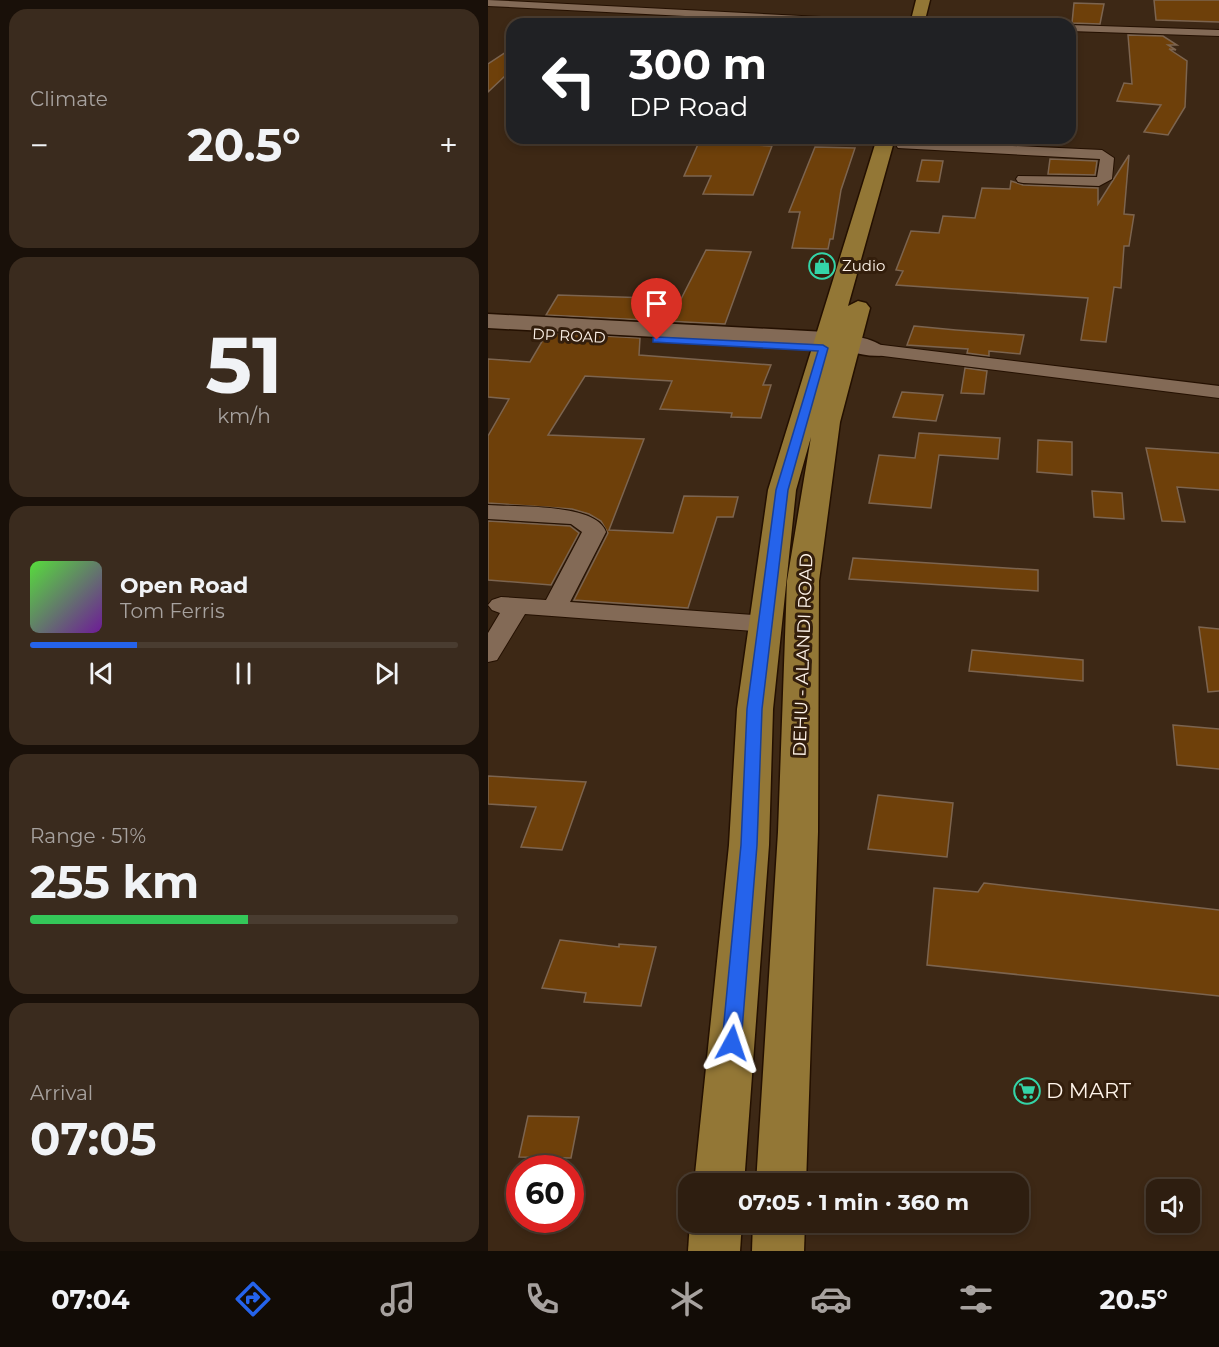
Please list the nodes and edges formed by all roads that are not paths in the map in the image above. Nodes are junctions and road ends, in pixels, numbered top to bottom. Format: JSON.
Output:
{"nodes":[{"id":1,"x":923,"y":0,"type":"edge"},
{"id":2,"x":488,"y":3,"type":"edge"},
{"id":3,"x":827,"y":18,"type":"edge"},
{"id":4,"x":918,"y":18,"type":"edge"},
{"id":5,"x":1076,"y":27,"type":"edge"},
{"id":6,"x":1220,"y":32,"type":"edge"},
{"id":7,"x":897,"y":144,"type":"edge"},
{"id":8,"x":897,"y":144,"type":"edge"},
{"id":9,"x":959,"y":144,"type":"edge"},
{"id":10,"x":1023,"y":179,"type":"dead end"},
{"id":11,"x":875,"y":246,"type":"dead end"},
{"id":12,"x":863,"y":292,"type":"dead end"},
{"id":13,"x":488,"y":321,"type":"edge"},
{"id":14,"x":488,"y":332,"type":"edge"},
{"id":15,"x":844,"y":346,"type":"junction"},
{"id":16,"x":1220,"y":392,"type":"edge"},
{"id":17,"x":801,"y":482,"type":"junction"},
{"id":18,"x":488,"y":512,"type":"edge"},
{"id":19,"x":498,"y":605,"type":"edge"},
{"id":20,"x":554,"y":609,"type":"junction"},
{"id":21,"x":766,"y":624,"type":"junction"},
{"id":22,"x":488,"y":654,"type":"edge"},
{"id":23,"x":720,"y":1173,"type":"edge"},
{"id":24,"x":782,"y":1173,"type":"edge"},
{"id":25,"x":715,"y":1233,"type":"edge"},
{"id":26,"x":779,"y":1233,"type":"edge"},
{"id":27,"x":714,"y":1251,"type":"edge"},
{"id":28,"x":778,"y":1251,"type":"edge"}],
"edges":[{"from":1,"to":4,"type":"main road"},
{"from":2,"to":3,"type":"street"},
{"from":5,"to":6,"type":"street"},
{"from":7,"to":11,"type":"main road"},
{"from":8,"to":15,"type":"main road","name":"DEHU - ALANDI ROAD"},
{"from":9,"to":10,"type":"street"},
{"from":12,"to":15,"type":"main road","name":"DEHU - ALANDI ROAD"},
{"from":13,"to":15,"type":"street","name":"DP ROAD"},
{"from":14,"to":15,"type":"street","name":"DP ROAD"},
{"from":15,"to":16,"type":"street"},
{"from":15,"to":17,"type":"main road","name":"DEHU - ALANDI ROAD"},
{"from":17,"to":21,"type":"main road","name":"DEHU - ALANDI ROAD"},
{"from":17,"to":24,"type":"main road","name":"DEHU - ALANDI ROAD"},
{"from":18,"to":20,"type":"street"},
{"from":19,"to":20,"type":"street"},
{"from":19,"to":22,"type":"street"},
{"from":20,"to":21,"type":"street"},
{"from":21,"to":23,"type":"main road","name":"DEHU - ALANDI ROAD"},
{"from":25,"to":27,"type":"main road"},
{"from":26,"to":28,"type":"main road"}]}
